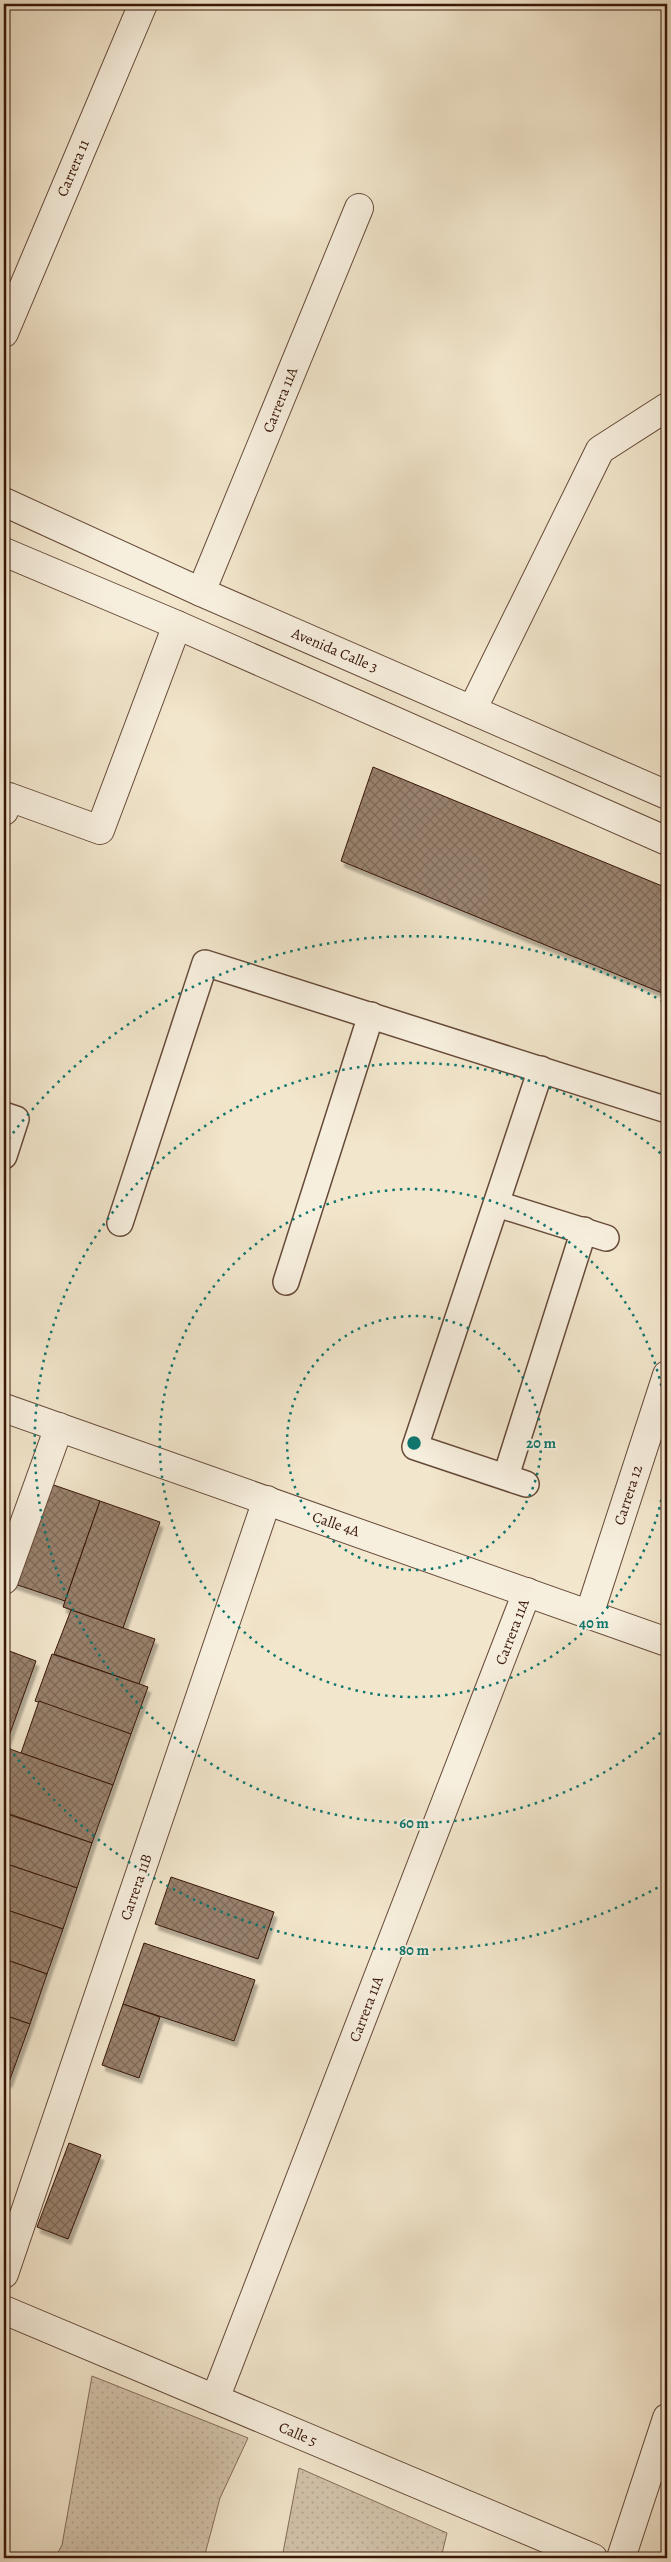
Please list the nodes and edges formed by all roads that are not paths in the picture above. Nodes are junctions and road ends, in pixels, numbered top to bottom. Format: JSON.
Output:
{"nodes":[{"id":1,"x":143,"y":4,"type":"edge"},
{"id":2,"x":359,"y":208,"type":"dead end"},
{"id":3,"x":4,"y":333,"type":"edge"},
{"id":4,"x":667,"y":407,"type":"edge"},
{"id":5,"x":4,"y":502,"type":"edge"},
{"id":6,"x":4,"y":552,"type":"edge"},
{"id":7,"x":201,"y":592,"type":"junction"},
{"id":8,"x":177,"y":625,"type":"junction"},
{"id":9,"x":472,"y":710,"type":"junction"},
{"id":10,"x":667,"y":795,"type":"edge"},
{"id":11,"x":4,"y":811,"type":"edge"},
{"id":12,"x":667,"y":841,"type":"edge"},
{"id":13,"x":371,"y":1014,"type":"junction"},
{"id":14,"x":541,"y":1068,"type":"junction"},
{"id":15,"x":667,"y":1110,"type":"edge"},
{"id":16,"x":4,"y":1115,"type":"edge"},
{"id":17,"x":4,"y":1156,"type":"edge"},
{"id":18,"x":497,"y":1204,"type":"junction"},
{"id":19,"x":120,"y":1223,"type":"dead end"},
{"id":20,"x":286,"y":1282,"type":"dead end"},
{"id":21,"x":667,"y":1375,"type":"edge"},
{"id":22,"x":4,"y":1408,"type":"edge"},
{"id":23,"x":59,"y":1427,"type":"junction"},
{"id":24,"x":267,"y":1500,"type":"junction"},
{"id":25,"x":4,"y":1580,"type":"edge"},
{"id":26,"x":528,"y":1592,"type":"junction"},
{"id":27,"x":589,"y":1614,"type":"junction"},
{"id":28,"x":667,"y":1642,"type":"edge"},
{"id":29,"x":4,"y":2274,"type":"edge"},
{"id":30,"x":4,"y":2310,"type":"edge"},
{"id":31,"x":215,"y":2399,"type":"junction"},
{"id":32,"x":667,"y":2418,"type":"edge"},
{"id":33,"x":593,"y":2558,"type":"edge"},
{"id":34,"x":622,"y":2558,"type":"edge"}],
"edges":[{"from":1,"to":3,"type":"street","name":"Carrera 11"},
{"from":2,"to":7,"type":"street","name":"Carrera 11A"},
{"from":4,"to":9,"type":"street"},
{"from":5,"to":7,"type":"street","name":"Avenida Calle 3"},
{"from":6,"to":8,"type":"street"},
{"from":7,"to":9,"type":"street","name":"Avenida Calle 3"},
{"from":8,"to":11,"type":"street"},
{"from":8,"to":12,"type":"street"},
{"from":9,"to":10,"type":"street","name":"Avenida Calle 3"},
{"from":13,"to":14,"type":"lane"},
{"from":13,"to":19,"type":"lane"},
{"from":13,"to":20,"type":"lane"},
{"from":14,"to":15,"type":"lane"},
{"from":14,"to":18,"type":"lane"},
{"from":16,"to":17,"type":"lane"},
{"from":18,"to":18,"type":"lane"},
{"from":21,"to":27,"type":"street","name":"Carrera 12"},
{"from":22,"to":23,"type":"street","name":"Calle 4A"},
{"from":23,"to":24,"type":"street","name":"Calle 4A"},
{"from":23,"to":25,"type":"street"},
{"from":24,"to":26,"type":"street","name":"Calle 4A"},
{"from":24,"to":29,"type":"street","name":"Carrera 11B"},
{"from":26,"to":27,"type":"street","name":"Calle 4A"},
{"from":26,"to":31,"type":"street","name":"Carrera 11A"},
{"from":27,"to":28,"type":"street","name":"Calle 4A"},
{"from":30,"to":31,"type":"street","name":"Calle 5"},
{"from":31,"to":33,"type":"street","name":"Calle 5"},
{"from":32,"to":34,"type":"street"}]}
